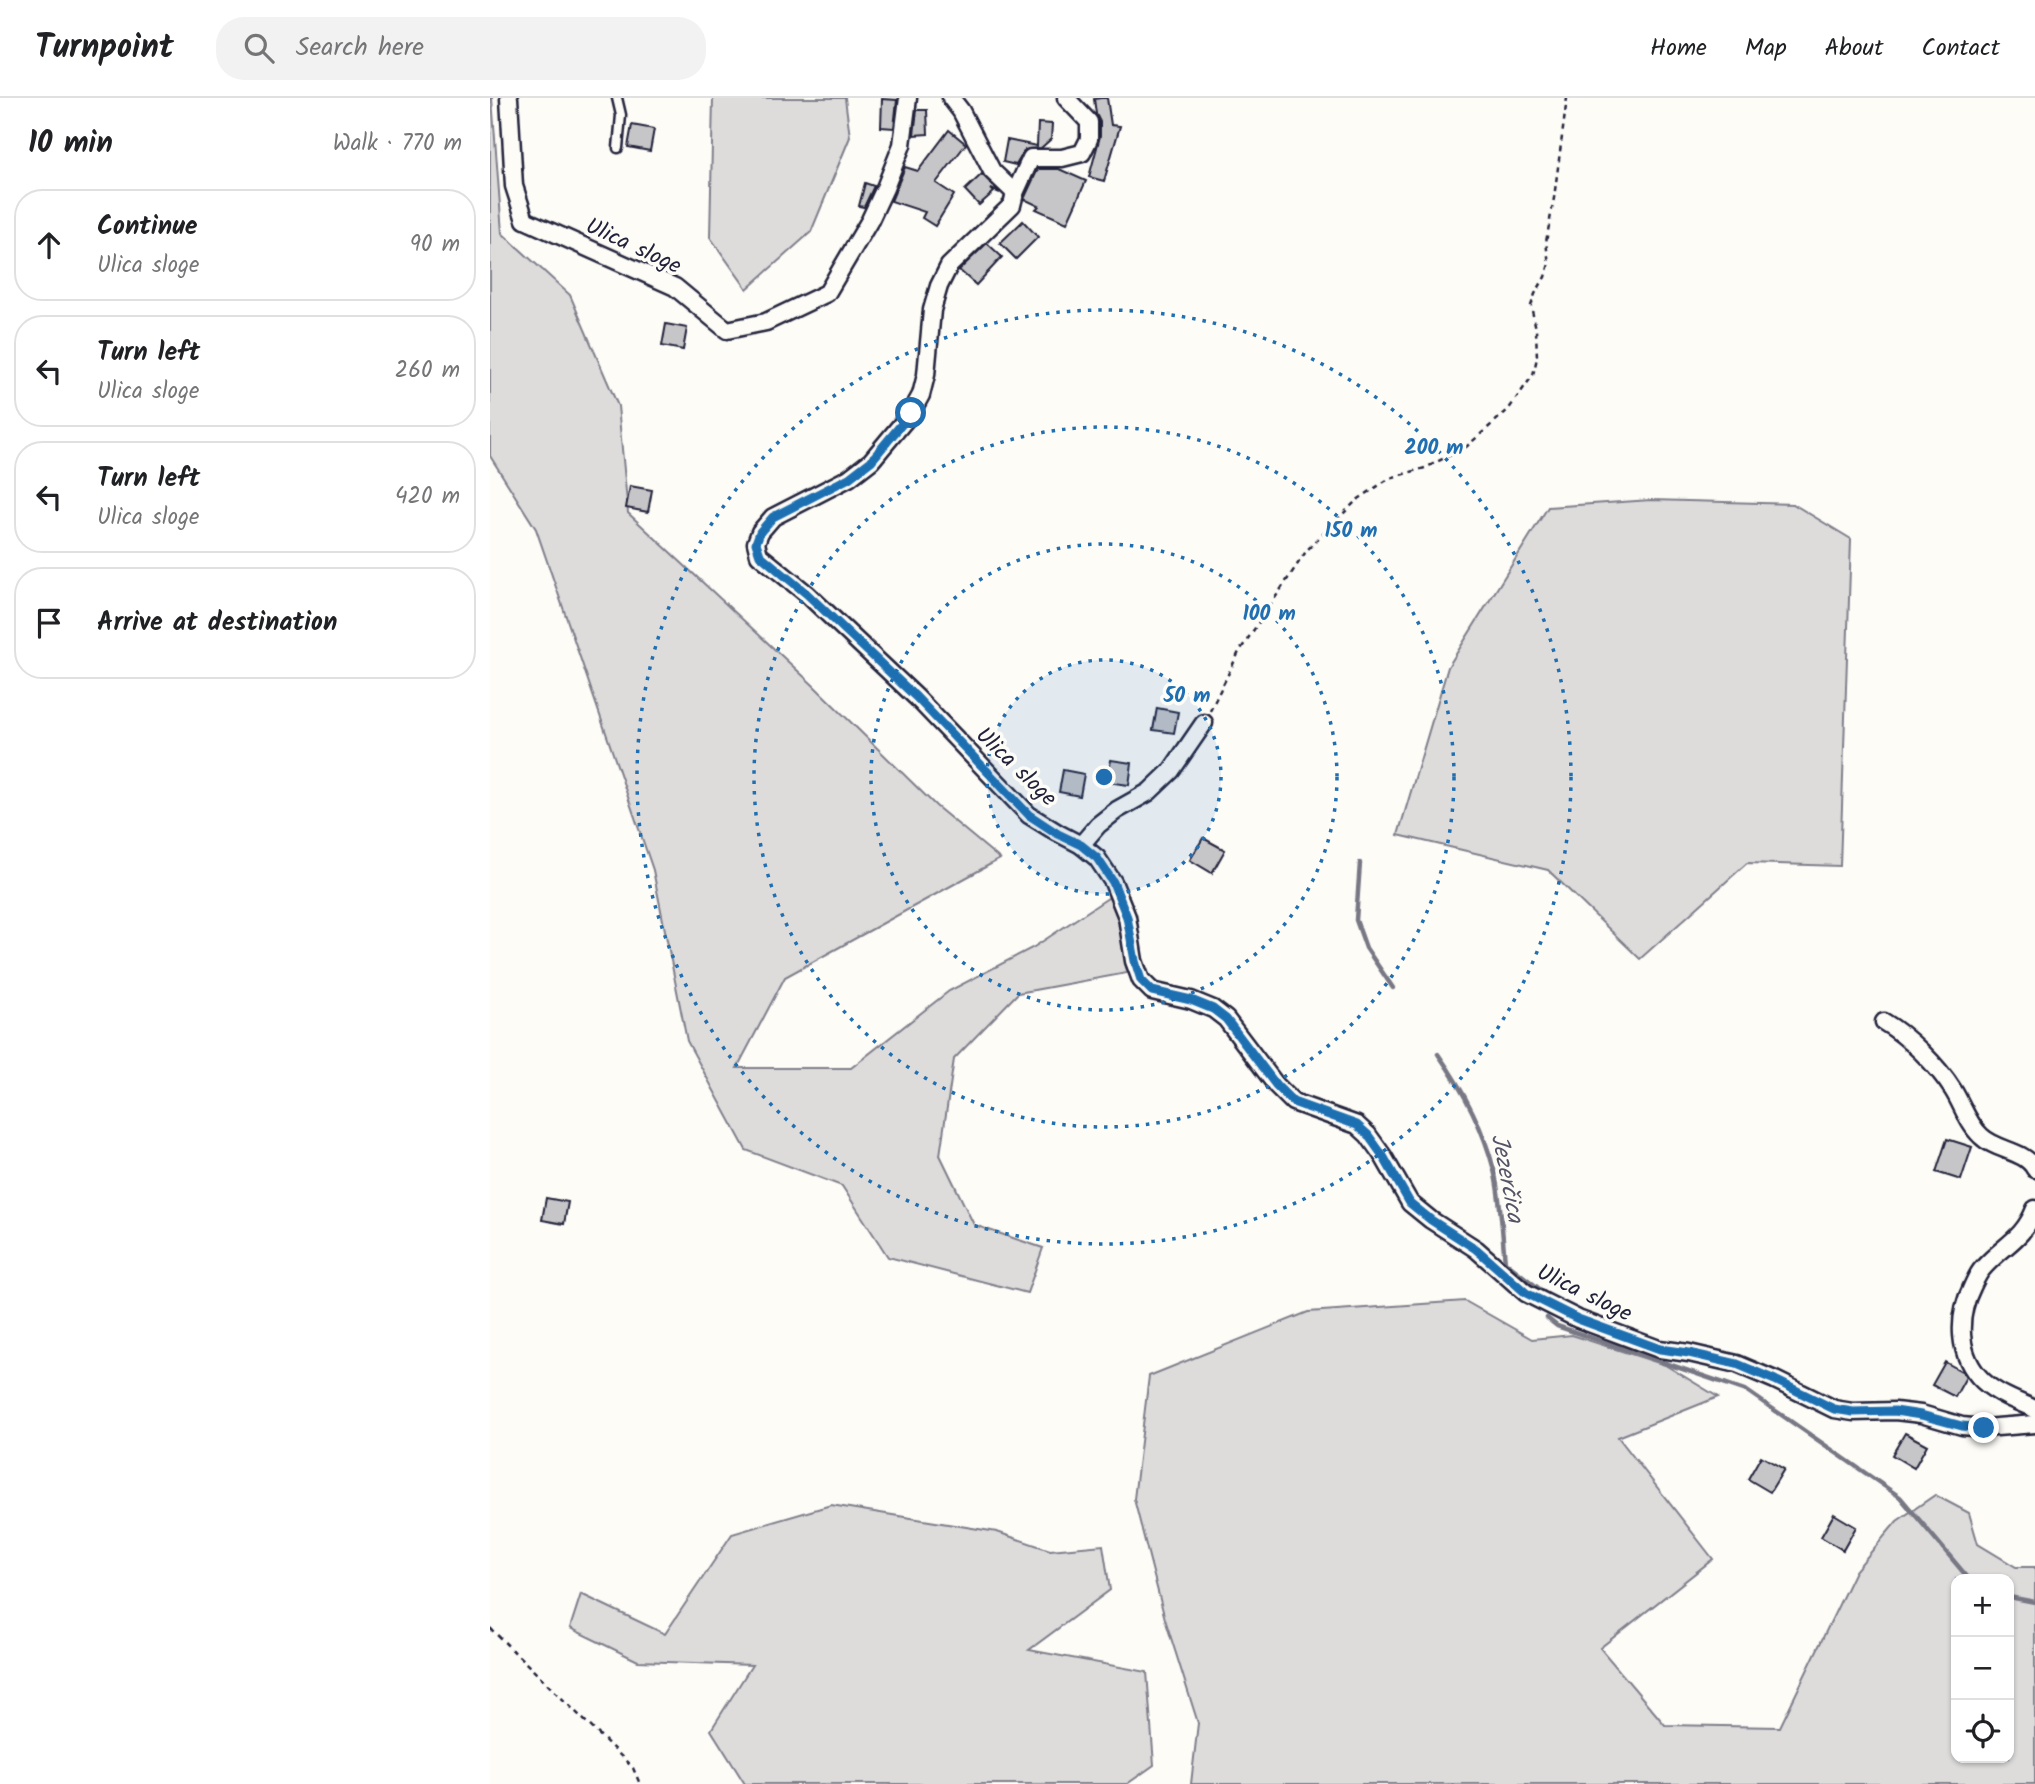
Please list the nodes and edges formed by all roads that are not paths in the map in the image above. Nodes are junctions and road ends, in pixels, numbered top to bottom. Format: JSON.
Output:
{"nodes":[{"id":1,"x":509,"y":98,"type":"edge"},
{"id":2,"x":617,"y":98,"type":"edge"},
{"id":3,"x":908,"y":98,"type":"edge"},
{"id":4,"x":951,"y":98,"type":"edge"},
{"id":5,"x":1066,"y":98,"type":"edge"},
{"id":6,"x":618,"y":149,"type":"dead end"},
{"id":7,"x":1015,"y":193,"type":"junction"},
{"id":8,"x":1204,"y":723,"type":"road end"},
{"id":9,"x":1081,"y":845,"type":"junction"},
{"id":10,"x":1884,"y":1022,"type":"dead end"},
{"id":11,"x":2035,"y":1169,"type":"edge"},
{"id":12,"x":2035,"y":1209,"type":"edge"},
{"id":13,"x":2035,"y":1409,"type":"edge"},
{"id":14,"x":2035,"y":1424,"type":"edge"}],
"edges":[{"from":1,"to":3,"type":"street","name":"Ulica sloge"},
{"from":2,"to":6,"type":"lane"},
{"from":4,"to":7,"type":"street"},
{"from":5,"to":7,"type":"street"},
{"from":7,"to":9,"type":"street","name":"Ulica sloge"},
{"from":8,"to":9,"type":"street"},
{"from":9,"to":14,"type":"street","name":"Ulica sloge"},
{"from":10,"to":11,"type":"street"},
{"from":12,"to":13,"type":"street"}]}
